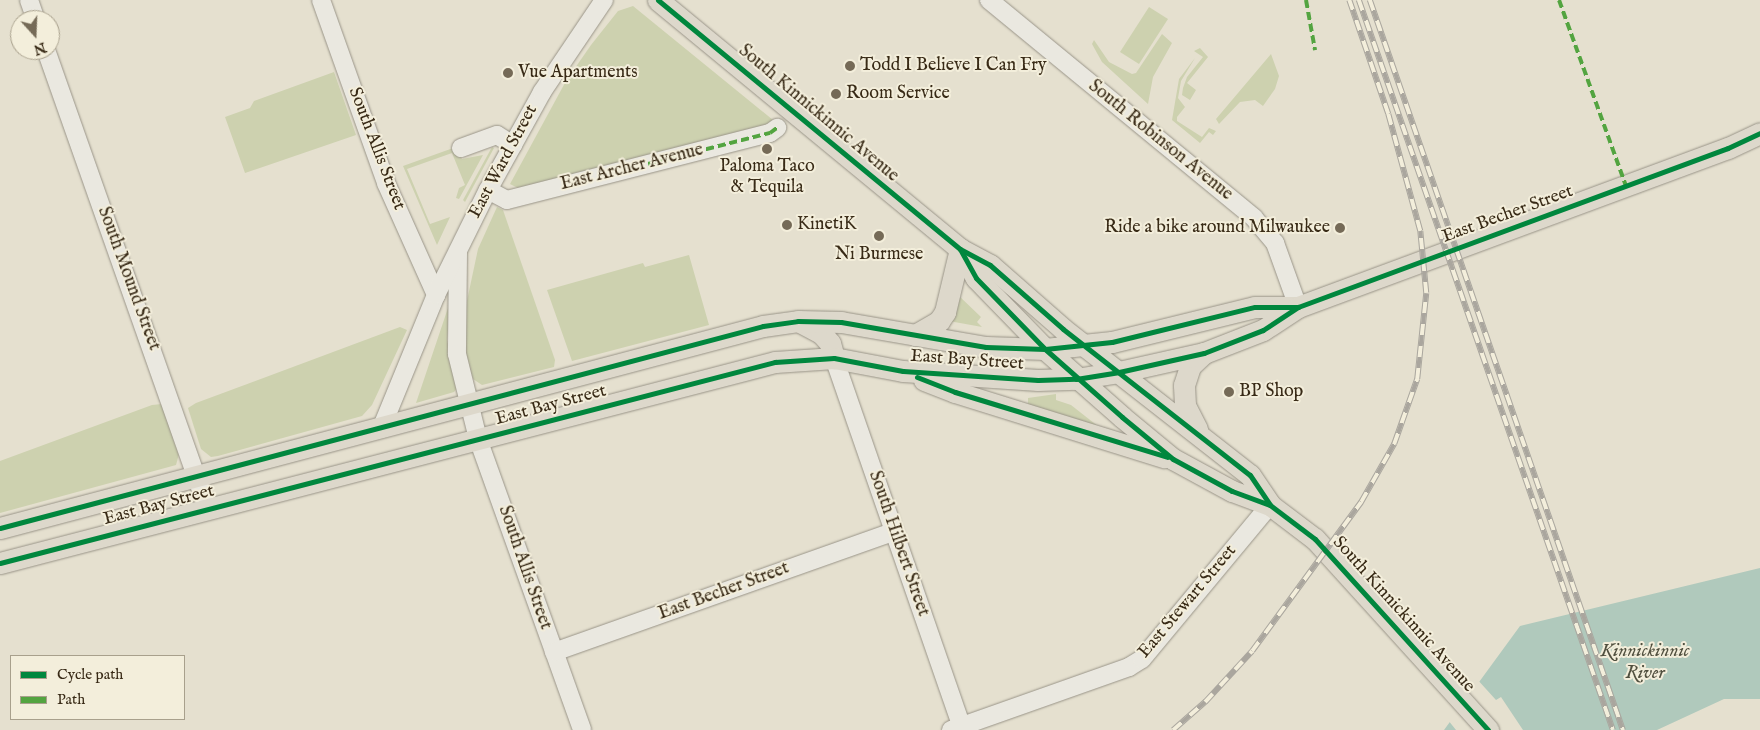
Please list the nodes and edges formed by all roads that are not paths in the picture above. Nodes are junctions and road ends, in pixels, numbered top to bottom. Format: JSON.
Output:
{"nodes":[{"id":1,"x":322,"y":0,"type":"edge"},
{"id":2,"x":604,"y":0,"type":"edge"},
{"id":3,"x":658,"y":0,"type":"edge"},
{"id":4,"x":989,"y":0,"type":"edge"},
{"id":5,"x":50,"y":60,"type":"edge"},
{"id":6,"x":777,"y":128,"type":"dead end"},
{"id":7,"x":1760,"y":133,"type":"edge"},
{"id":8,"x":513,"y":145,"type":"junction"},
{"id":9,"x":1760,"y":146,"type":"edge"},
{"id":10,"x":461,"y":148,"type":"dead end"},
{"id":11,"x":1728,"y":148,"type":"junction"},
{"id":12,"x":488,"y":190,"type":"junction"},
{"id":13,"x":960,"y":249,"type":"junction"},
{"id":14,"x":458,"y":252,"type":"junction"},
{"id":15,"x":436,"y":295,"type":"junction"},
{"id":16,"x":1298,"y":307,"type":"junction"},
{"id":17,"x":798,"y":321,"type":"junction"},
{"id":18,"x":915,"y":335,"type":"junction"},
{"id":19,"x":1087,"y":347,"type":"junction"},
{"id":20,"x":1045,"y":349,"type":"junction"},
{"id":21,"x":1204,"y":353,"type":"junction"},
{"id":22,"x":834,"y":358,"type":"junction"},
{"id":23,"x":903,"y":371,"type":"junction"},
{"id":24,"x":1119,"y":372,"type":"junction"},
{"id":25,"x":1076,"y":378,"type":"junction"},
{"id":26,"x":472,"y":405,"type":"junction"},
{"id":27,"x":381,"y":428,"type":"junction"},
{"id":28,"x":1201,"y":436,"type":"junction"},
{"id":29,"x":478,"y":439,"type":"junction"},
{"id":30,"x":1173,"y":459,"type":"junction"},
{"id":31,"x":389,"y":461,"type":"junction"},
{"id":32,"x":197,"y":476,"type":"junction"},
{"id":33,"x":1270,"y":505,"type":"junction"},
{"id":34,"x":208,"y":508,"type":"junction"},
{"id":35,"x":0,"y":528,"type":"edge"},
{"id":36,"x":893,"y":532,"type":"junction"},
{"id":37,"x":0,"y":563,"type":"edge"},
{"id":38,"x":554,"y":652,"type":"junction"},
{"id":39,"x":958,"y":729,"type":"edge"},
{"id":40,"x":582,"y":730,"type":"edge"},
{"id":41,"x":1488,"y":730,"type":"edge"}],
"edges":[{"from":1,"to":15,"type":"street","name":"South Allis Street"},
{"from":2,"to":8,"type":"street","name":"East Ward Street"},
{"from":3,"to":13,"type":"main road","name":"South Kinnickinnic Avenue"},
{"from":4,"to":16,"type":"street","name":"South Robinson Avenue"},
{"from":5,"to":32,"type":"street","name":"South Mound Street"},
{"from":6,"to":12,"type":"street","name":"East Archer Avenue"},
{"from":7,"to":11,"type":"main road","name":"East Becher Street"},
{"from":8,"to":10,"type":"street"},
{"from":8,"to":12,"type":"street","name":"East Ward Street"},
{"from":9,"to":11,"type":"main road","name":"East Becher Street"},
{"from":11,"to":16,"type":"main road","name":"East Becher Street"},
{"from":12,"to":14,"type":"street","name":"East Ward Street"},
{"from":13,"to":18,"type":"main road"},
{"from":13,"to":19,"type":"main road","name":"South Kinnickinnic Avenue"},
{"from":13,"to":20,"type":"main road","name":"South Kinnickinnic Avenue"},
{"from":14,"to":15,"type":"street","name":"East Ward Street"},
{"from":14,"to":26,"type":"street","name":"East Ward Street"},
{"from":15,"to":27,"type":"street","name":"East Ward Street"},
{"from":16,"to":19,"type":"main road","name":"East Becher Street"},
{"from":16,"to":21,"type":"main road","name":"East Becher Street"},
{"from":17,"to":18,"type":"main road","name":"East Bay Street"},
{"from":17,"to":22,"type":"main road"},
{"from":17,"to":26,"type":"main road","name":"East Bay Street"},
{"from":18,"to":20,"type":"main road","name":"East Bay Street"},
{"from":19,"to":20,"type":"main road","name":"East Bay Street"},
{"from":19,"to":24,"type":"main road","name":"South Kinnickinnic Avenue"},
{"from":20,"to":25,"type":"main road","name":"South Kinnickinnic Avenue"},
{"from":21,"to":24,"type":"main road","name":"East Becher Street"},
{"from":21,"to":28,"type":"main road"},
{"from":22,"to":23,"type":"main road","name":"East Bay Street"},
{"from":22,"to":29,"type":"main road","name":"East Bay Street"},
{"from":22,"to":36,"type":"street","name":"South Hilbert Street"},
{"from":23,"to":25,"type":"main road","name":"East Bay Street"},
{"from":23,"to":30,"type":"main road"},
{"from":24,"to":25,"type":"main road","name":"East Bay Street"},
{"from":24,"to":28,"type":"main road","name":"South Kinnickinnic Avenue"},
{"from":25,"to":30,"type":"main road","name":"South Kinnickinnic Avenue"},
{"from":26,"to":27,"type":"main road","name":"East Bay Street"},
{"from":26,"to":29,"type":"street","name":"South Allis Street"},
{"from":27,"to":31,"type":"main road"},
{"from":27,"to":32,"type":"main road","name":"East Bay Street"},
{"from":28,"to":33,"type":"main road","name":"South Kinnickinnic Avenue"},
{"from":29,"to":31,"type":"main road","name":"East Bay Street"},
{"from":29,"to":38,"type":"street","name":"South Allis Street"},
{"from":30,"to":33,"type":"main road","name":"South Kinnickinnic Avenue"},
{"from":31,"to":34,"type":"main road","name":"East Bay Street"},
{"from":32,"to":34,"type":"street","name":"South Mound Street"},
{"from":32,"to":35,"type":"main road","name":"East Bay Street"},
{"from":33,"to":39,"type":"street","name":"East Stewart Street"},
{"from":33,"to":41,"type":"main road","name":"South Kinnickinnic Avenue"},
{"from":34,"to":37,"type":"main road","name":"East Bay Street"},
{"from":36,"to":38,"type":"street","name":"East Becher Street"},
{"from":36,"to":39,"type":"street","name":"South Hilbert Street"},
{"from":38,"to":40,"type":"street","name":"South Allis Street"}]}
